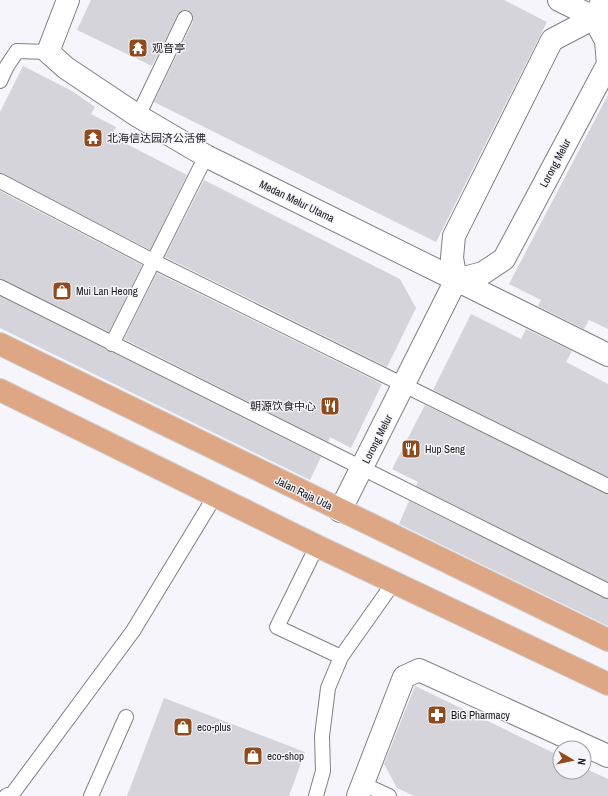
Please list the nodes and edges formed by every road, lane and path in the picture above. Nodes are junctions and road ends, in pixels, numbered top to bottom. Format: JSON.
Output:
{"nodes":[{"id":1,"x":68,"y":0,"type":"edge"},
{"id":2,"x":559,"y":0,"type":"edge"},
{"id":3,"x":602,"y":10,"type":"edge"},
{"id":4,"x":185,"y":18,"type":"dead end"},
{"id":5,"x":48,"y":52,"type":"junction"},
{"id":6,"x":0,"y":81,"type":"edge"},
{"id":7,"x":138,"y":116,"type":"junction"},
{"id":8,"x":206,"y":156,"type":"junction"},
{"id":9,"x":0,"y":182,"type":"edge"},
{"id":10,"x":153,"y":261,"type":"junction"},
{"id":11,"x":456,"y":280,"type":"junction"},
{"id":12,"x":0,"y":287,"type":"edge"},
{"id":13,"x":0,"y":344,"type":"edge"},
{"id":14,"x":112,"y":344,"type":"junction"},
{"id":15,"x":608,"y":355,"type":"edge"},
{"id":16,"x":405,"y":385,"type":"junction"},
{"id":17,"x":0,"y":390,"type":"edge"},
{"id":18,"x":363,"y":467,"type":"junction"},
{"id":19,"x":608,"y":486,"type":"edge"},
{"id":20,"x":214,"y":496,"type":"junction"},
{"id":21,"x":340,"y":511,"type":"junction"},
{"id":22,"x":317,"y":546,"type":"junction"},
{"id":23,"x":394,"y":582,"type":"junction"},
{"id":24,"x":608,"y":591,"type":"edge"},
{"id":25,"x":608,"y":640,"type":"edge"},
{"id":26,"x":341,"y":658,"type":"junction"},
{"id":27,"x":608,"y":684,"type":"edge"},
{"id":28,"x":126,"y":717,"type":"dead end"},
{"id":29,"x":608,"y":756,"type":"edge"},
{"id":30,"x":361,"y":790,"type":"edge"},
{"id":31,"x":6,"y":796,"type":"edge"},
{"id":32,"x":92,"y":796,"type":"edge"},
{"id":33,"x":316,"y":796,"type":"edge"},
{"id":34,"x":388,"y":796,"type":"edge"}],
"edges":[{"from":1,"to":5,"type":"street"},
{"from":2,"to":3,"type":"street"},
{"from":3,"to":11,"type":"street"},
{"from":3,"to":11,"type":"street","name":"Lorong Melur"},
{"from":4,"to":7,"type":"lane"},
{"from":5,"to":6,"type":"lane"},
{"from":5,"to":7,"type":"street","name":"Medan Melur Utama"},
{"from":7,"to":8,"type":"street","name":"Medan Melur Utama"},
{"from":8,"to":10,"type":"lane"},
{"from":8,"to":11,"type":"street","name":"Medan Melur Utama"},
{"from":9,"to":10,"type":"lane"},
{"from":10,"to":14,"type":"lane"},
{"from":10,"to":16,"type":"lane"},
{"from":11,"to":15,"type":"street","name":"Medan Melur Utama"},
{"from":11,"to":16,"type":"street","name":"Lorong Melur"},
{"from":12,"to":14,"type":"lane"},
{"from":13,"to":21,"type":"main road","name":"Jalan Raja Uda"},
{"from":14,"to":18,"type":"lane"},
{"from":16,"to":18,"type":"street","name":"Lorong Melur"},
{"from":16,"to":19,"type":"lane"},
{"from":17,"to":20,"type":"main road"},
{"from":18,"to":21,"type":"street","name":"Lorong Melur"},
{"from":18,"to":24,"type":"lane"},
{"from":20,"to":22,"type":"main road"},
{"from":20,"to":31,"type":"lane"},
{"from":21,"to":25,"type":"main road","name":"Jalan Raja Uda"},
{"from":22,"to":23,"type":"main road"},
{"from":22,"to":26,"type":"lane"},
{"from":23,"to":26,"type":"lane"},
{"from":23,"to":27,"type":"main road"},
{"from":26,"to":33,"type":"lane"},
{"from":28,"to":32,"type":"lane"},
{"from":29,"to":30,"type":"street"},
{"from":30,"to":34,"type":"lane"}]}
